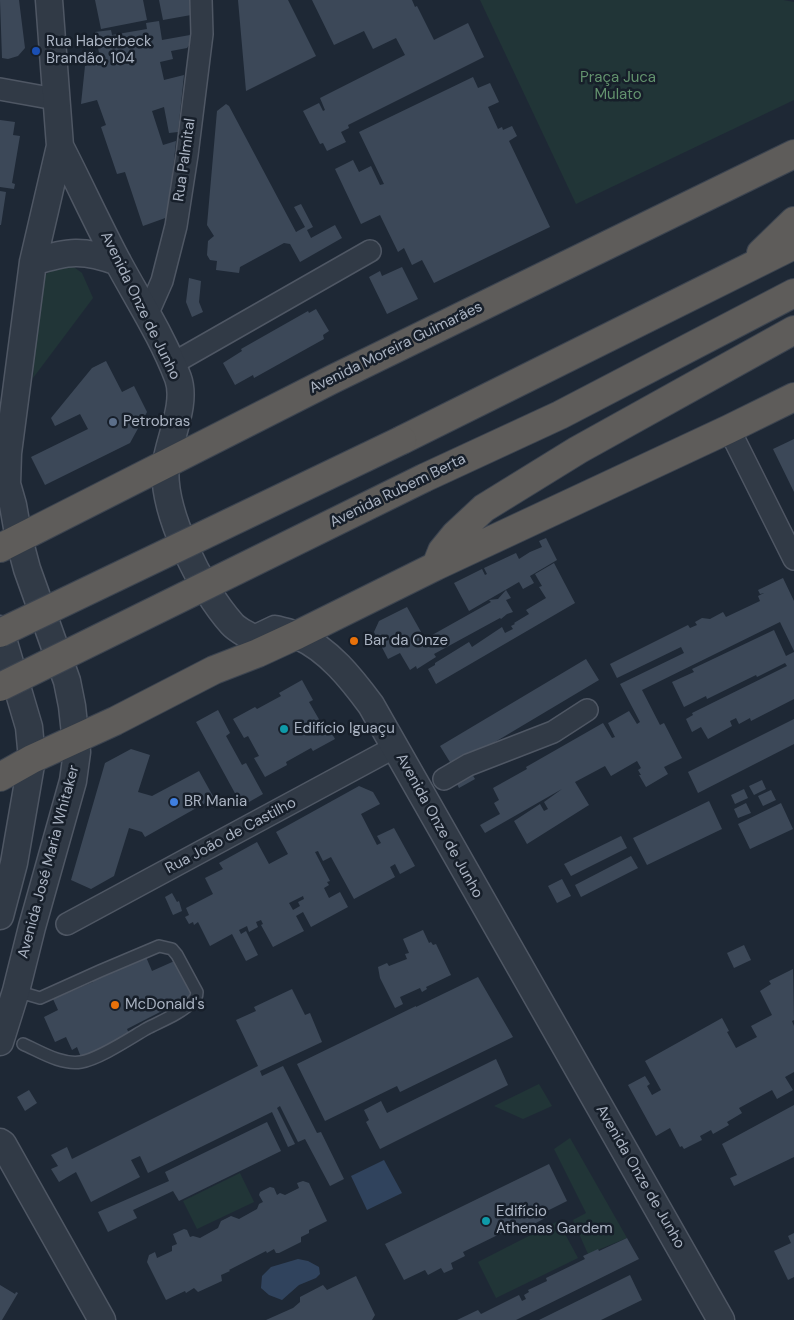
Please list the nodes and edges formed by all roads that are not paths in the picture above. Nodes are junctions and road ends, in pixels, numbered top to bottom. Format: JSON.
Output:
{"nodes":[{"id":1,"x":49,"y":0,"type":"edge"},
{"id":2,"x":201,"y":0,"type":"edge"},
{"id":3,"x":0,"y":89,"type":"edge"},
{"id":4,"x":55,"y":98,"type":"junction"},
{"id":5,"x":60,"y":146,"type":"junction"},
{"id":6,"x":794,"y":154,"type":"edge"},
{"id":7,"x":794,"y":221,"type":"edge"},
{"id":8,"x":794,"y":245,"type":"edge"},
{"id":9,"x":370,"y":251,"type":"dead end"},
{"id":10,"x":34,"y":262,"type":"junction"},
{"id":11,"x":118,"y":262,"type":"junction"},
{"id":12,"x":742,"y":270,"type":"junction"},
{"id":13,"x":794,"y":293,"type":"edge"},
{"id":14,"x":147,"y":315,"type":"junction"},
{"id":15,"x":794,"y":330,"type":"edge"},
{"id":16,"x":172,"y":364,"type":"junction"},
{"id":17,"x":794,"y":397,"type":"edge"},
{"id":18,"x":729,"y":429,"type":"junction"},
{"id":19,"x":166,"y":463,"type":"junction"},
{"id":20,"x":9,"y":543,"type":"edge"},
{"id":21,"x":794,"y":559,"type":"edge"},
{"id":22,"x":436,"y":566,"type":"junction"},
{"id":23,"x":0,"y":629,"type":"edge"},
{"id":24,"x":0,"y":633,"type":"edge"},
{"id":25,"x":297,"y":635,"type":"junction"},
{"id":26,"x":0,"y":687,"type":"edge"},
{"id":27,"x":587,"y":710,"type":"dead end"},
{"id":28,"x":75,"y":738,"type":"junction"},
{"id":29,"x":395,"y":747,"type":"junction"},
{"id":30,"x":32,"y":759,"type":"junction"},
{"id":31,"x":0,"y":777,"type":"edge"},
{"id":32,"x":444,"y":779,"type":"dead end"},
{"id":33,"x":0,"y":916,"type":"edge"},
{"id":34,"x":67,"y":924,"type":"dead end"},
{"id":35,"x":16,"y":991,"type":"junction"},
{"id":36,"x":12,"y":1043,"type":"edge"},
{"id":37,"x":0,"y":1142,"type":"edge"},
{"id":38,"x":102,"y":1320,"type":"edge"},
{"id":39,"x":721,"y":1320,"type":"edge"}],
"edges":[{"from":1,"to":4,"type":"street"},
{"from":2,"to":14,"type":"street","name":"Rua Palmital"},
{"from":3,"to":4,"type":"street"},
{"from":4,"to":5,"type":"street"},
{"from":5,"to":10,"type":"street","name":"Avenida José Maria Whitaker"},
{"from":5,"to":11,"type":"street","name":"Avenida Onze de Junho"},
{"from":6,"to":19,"type":"highway","name":"Avenida Moreira Guimarães"},
{"from":7,"to":12,"type":"highway"},
{"from":8,"to":12,"type":"highway"},
{"from":9,"to":16,"type":"street"},
{"from":10,"to":11,"type":"street"},
{"from":10,"to":20,"type":"street","name":"Avenida José Maria Whitaker"},
{"from":11,"to":14,"type":"street","name":"Avenida Onze de Junho"},
{"from":12,"to":24,"type":"highway","bridge":true},
{"from":13,"to":26,"type":"highway","name":"Avenida Rubem Berta","bridge":true},
{"from":14,"to":16,"type":"street","name":"Avenida Onze de Junho"},
{"from":15,"to":22,"type":"highway"},
{"from":16,"to":19,"type":"street","name":"Avenida Onze de Junho"},
{"from":17,"to":18,"type":"highway"},
{"from":18,"to":21,"type":"street"},
{"from":18,"to":22,"type":"highway"},
{"from":19,"to":20,"type":"highway","name":"Avenida Moreira Guimarães"},
{"from":19,"to":25,"type":"street","name":"Avenida Onze de Junho"},
{"from":20,"to":28,"type":"street","name":"Avenida José Maria Whitaker"},
{"from":22,"to":25,"type":"highway"},
{"from":23,"to":30,"type":"street"},
{"from":25,"to":28,"type":"highway"},
{"from":25,"to":29,"type":"street","name":"Avenida Onze de Junho"},
{"from":27,"to":32,"type":"street"},
{"from":28,"to":30,"type":"highway"},
{"from":28,"to":35,"type":"street","name":"Avenida José Maria Whitaker"},
{"from":29,"to":34,"type":"street","name":"Rua João de Castilho"},
{"from":29,"to":39,"type":"street","name":"Avenida Onze de Junho"},
{"from":30,"to":31,"type":"highway"},
{"from":30,"to":33,"type":"street"},
{"from":35,"to":36,"type":"street","name":"Avenida José Maria Whitaker"},
{"from":35,"to":36,"type":"lane"},
{"from":37,"to":38,"type":"street"}]}
